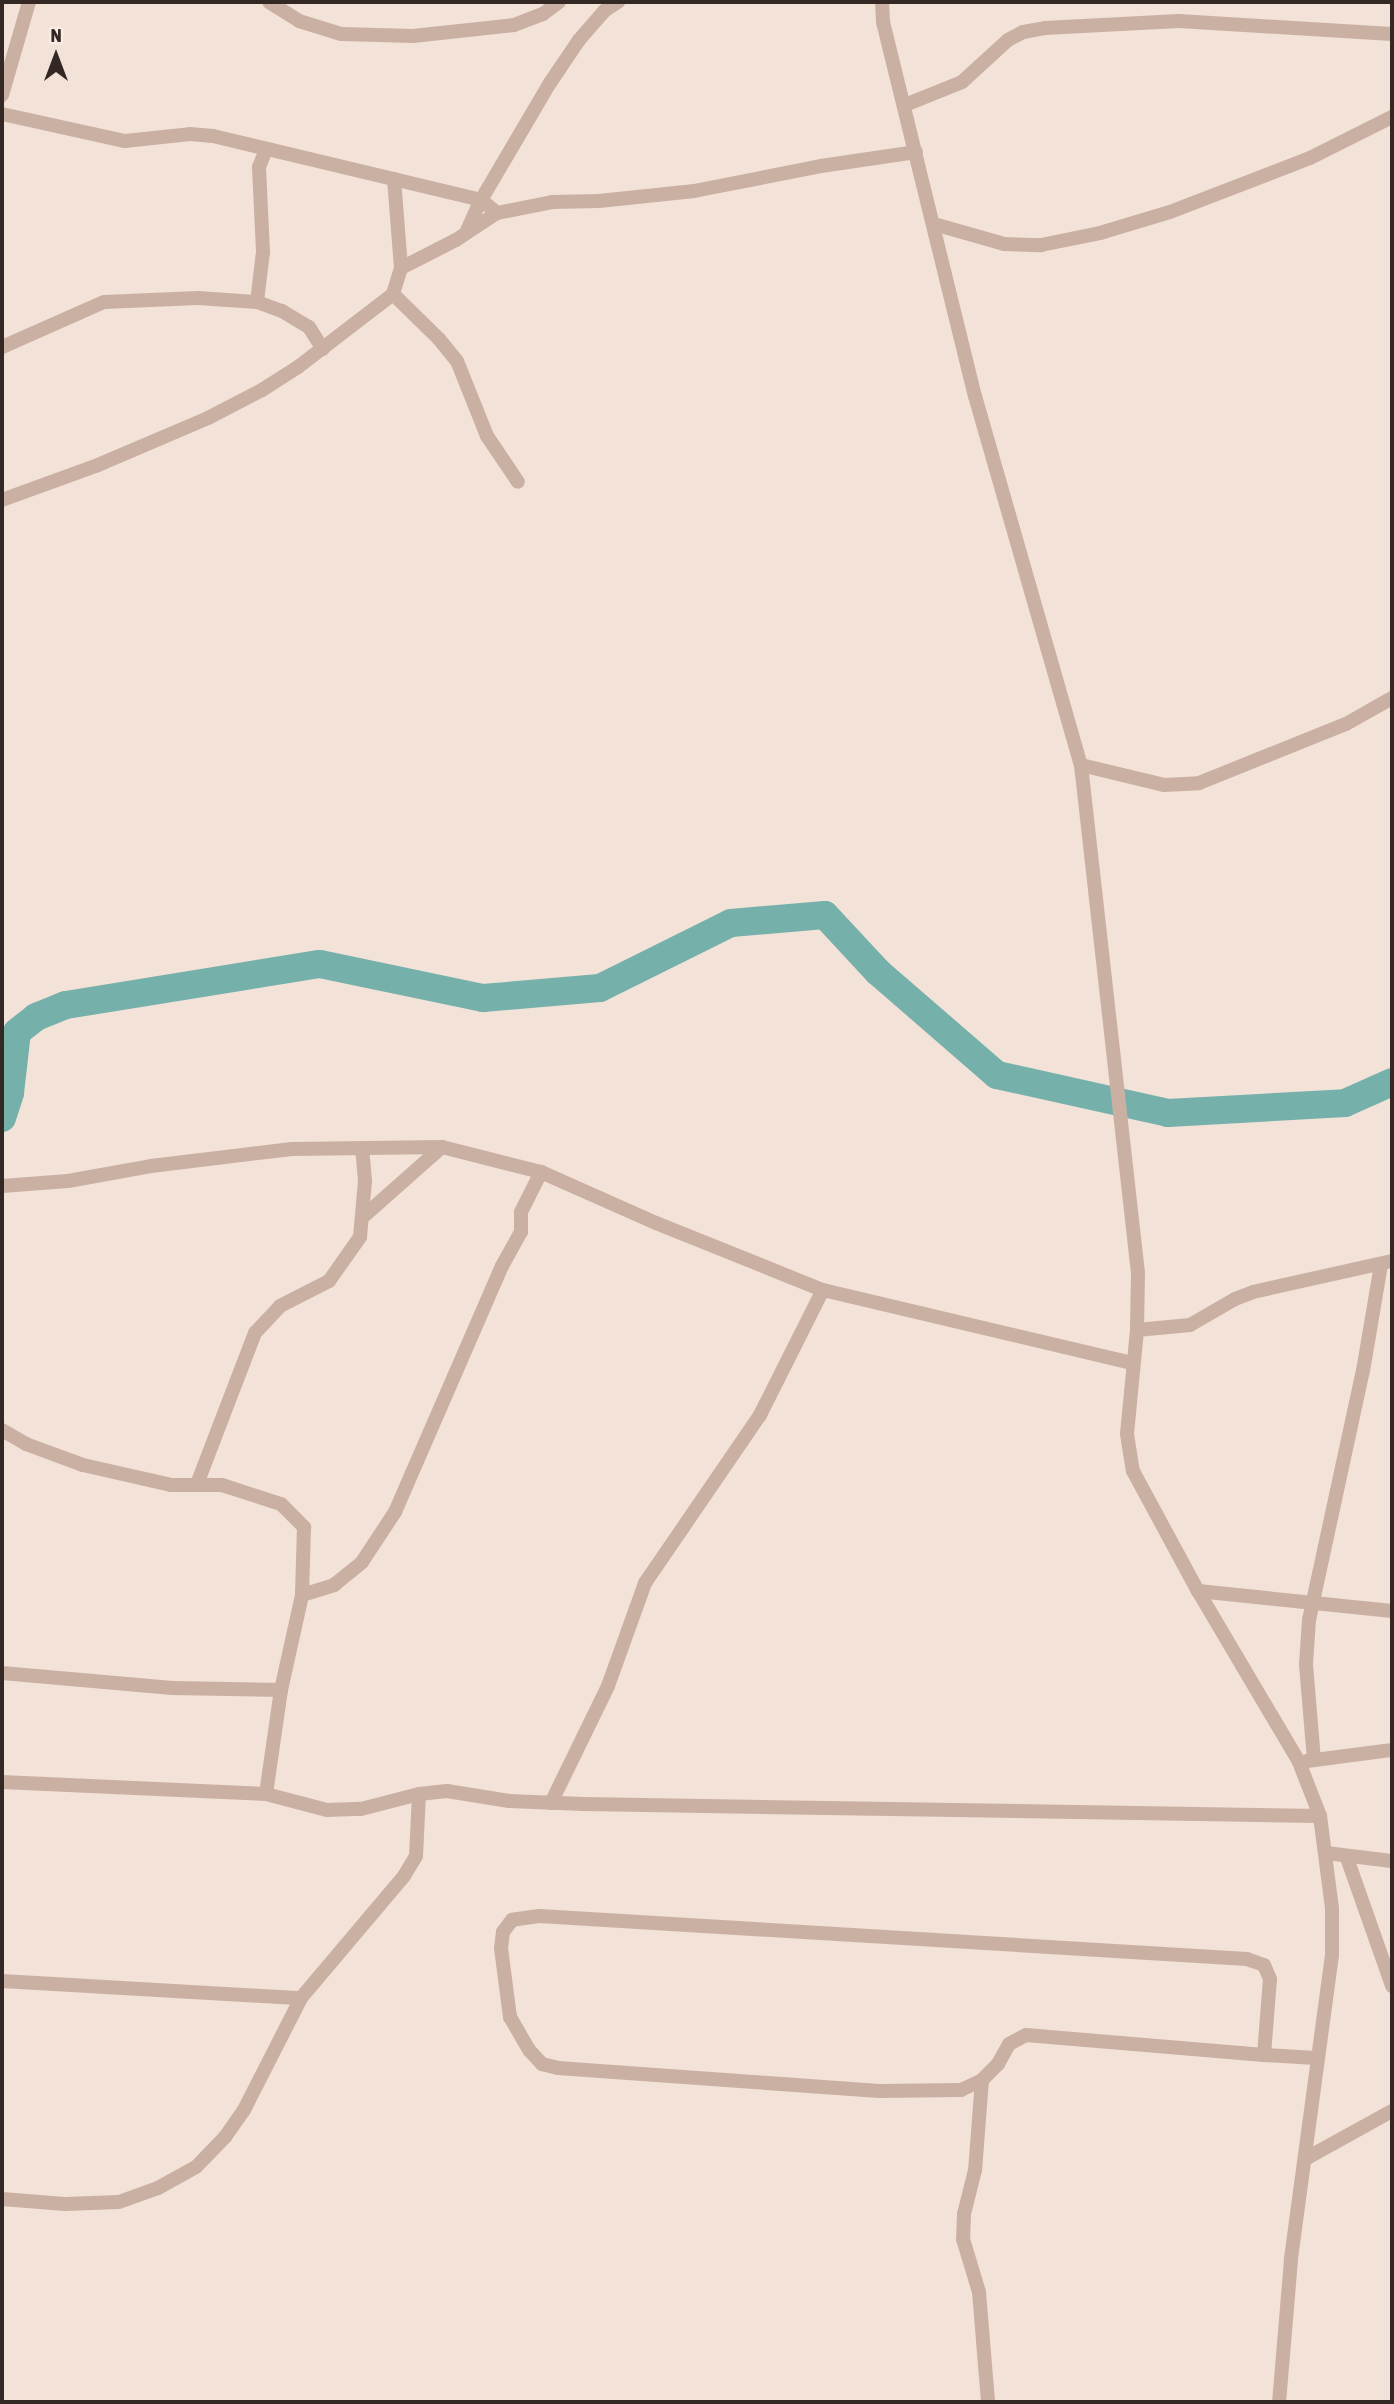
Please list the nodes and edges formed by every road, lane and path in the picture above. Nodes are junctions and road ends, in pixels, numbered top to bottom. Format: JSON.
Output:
{"nodes":[{"id":1,"x":29,"y":2,"type":"edge"},
{"id":2,"x":559,"y":2,"type":"edge"},
{"id":3,"x":618,"y":2,"type":"edge"},
{"id":4,"x":882,"y":2,"type":"edge"},
{"id":5,"x":274,"y":3,"type":"edge"},
{"id":6,"x":1392,"y":34,"type":"edge"},
{"id":7,"x":2,"y":95,"type":"edge"},
{"id":8,"x":905,"y":105,"type":"junction"},
{"id":9,"x":2,"y":114,"type":"edge"},
{"id":10,"x":1392,"y":117,"type":"edge"},
{"id":11,"x":266,"y":150,"type":"junction"},
{"id":12,"x":916,"y":152,"type":"junction"},
{"id":13,"x":394,"y":179,"type":"junction"},
{"id":14,"x":481,"y":200,"type":"junction"},
{"id":15,"x":497,"y":213,"type":"junction"},
{"id":16,"x":934,"y":224,"type":"junction"},
{"id":17,"x":466,"y":234,"type":"junction"},
{"id":18,"x":401,"y":268,"type":"junction"},
{"id":19,"x":393,"y":294,"type":"junction"},
{"id":20,"x":257,"y":302,"type":"junction"},
{"id":21,"x":2,"y":347,"type":"edge"},
{"id":22,"x":323,"y":349,"type":"junction"},
{"id":23,"x":518,"y":482,"type":"dead end"},
{"id":24,"x":2,"y":500,"type":"edge"},
{"id":25,"x":1392,"y":698,"type":"edge"},
{"id":26,"x":1081,"y":765,"type":"junction"},
{"id":27,"x":442,"y":1147,"type":"junction"},
{"id":28,"x":362,"y":1149,"type":"junction"},
{"id":29,"x":541,"y":1172,"type":"junction"},
{"id":30,"x":2,"y":1186,"type":"edge"},
{"id":31,"x":364,"y":1216,"type":"junction"},
{"id":32,"x":1387,"y":1263,"type":"edge"},
{"id":33,"x":823,"y":1290,"type":"junction"},
{"id":34,"x":1136,"y":1330,"type":"junction"},
{"id":35,"x":1133,"y":1363,"type":"junction"},
{"id":36,"x":2,"y":1430,"type":"edge"},
{"id":37,"x":197,"y":1484,"type":"junction"},
{"id":38,"x":1198,"y":1591,"type":"junction"},
{"id":39,"x":302,"y":1595,"type":"junction"},
{"id":40,"x":1313,"y":1601,"type":"junction"},
{"id":41,"x":1392,"y":1611,"type":"edge"},
{"id":42,"x":2,"y":1673,"type":"edge"},
{"id":43,"x":281,"y":1689,"type":"junction"},
{"id":44,"x":1392,"y":1750,"type":"edge"},
{"id":45,"x":1314,"y":1760,"type":"junction"},
{"id":46,"x":1299,"y":1762,"type":"junction"},
{"id":47,"x":2,"y":1782,"type":"edge"},
{"id":48,"x":265,"y":1794,"type":"junction"},
{"id":49,"x":419,"y":1794,"type":"junction"},
{"id":50,"x":551,"y":1803,"type":"junction"},
{"id":51,"x":1320,"y":1816,"type":"junction"},
{"id":52,"x":1326,"y":1853,"type":"junction"},
{"id":53,"x":1347,"y":1858,"type":"junction"},
{"id":54,"x":1392,"y":1861,"type":"edge"},
{"id":55,"x":2,"y":1981,"type":"edge"},
{"id":56,"x":1392,"y":1986,"type":"edge"},
{"id":57,"x":301,"y":1998,"type":"junction"},
{"id":58,"x":1264,"y":2055,"type":"junction"},
{"id":59,"x":1316,"y":2058,"type":"junction"},
{"id":60,"x":982,"y":2080,"type":"junction"},
{"id":61,"x":1392,"y":2111,"type":"edge"},
{"id":62,"x":1305,"y":2158,"type":"junction"},
{"id":63,"x":2,"y":2199,"type":"edge"},
{"id":64,"x":988,"y":2402,"type":"edge"},
{"id":65,"x":1279,"y":2402,"type":"edge"}],
"edges":[{"from":1,"to":7,"type":"street"},
{"from":2,"to":5,"type":"street"},
{"from":3,"to":14,"type":"street"},
{"from":4,"to":8,"type":"street"},
{"from":6,"to":8,"type":"street"},
{"from":8,"to":12,"type":"street"},
{"from":9,"to":11,"type":"street"},
{"from":10,"to":16,"type":"street"},
{"from":11,"to":13,"type":"street"},
{"from":11,"to":20,"type":"street"},
{"from":12,"to":15,"type":"street"},
{"from":12,"to":16,"type":"street"},
{"from":13,"to":14,"type":"street"},
{"from":13,"to":18,"type":"street"},
{"from":14,"to":15,"type":"street"},
{"from":14,"to":17,"type":"street"},
{"from":15,"to":17,"type":"street"},
{"from":16,"to":26,"type":"street"},
{"from":17,"to":18,"type":"street"},
{"from":18,"to":19,"type":"street"},
{"from":19,"to":22,"type":"street"},
{"from":19,"to":23,"type":"street"},
{"from":20,"to":21,"type":"street"},
{"from":20,"to":22,"type":"street"},
{"from":22,"to":24,"type":"street"},
{"from":25,"to":26,"type":"street"},
{"from":26,"to":34,"type":"street"},
{"from":27,"to":28,"type":"street"},
{"from":27,"to":29,"type":"street"},
{"from":27,"to":31,"type":"street"},
{"from":28,"to":30,"type":"street"},
{"from":28,"to":31,"type":"street"},
{"from":29,"to":33,"type":"street"},
{"from":29,"to":39,"type":"street"},
{"from":31,"to":37,"type":"street"},
{"from":32,"to":34,"type":"street"},
{"from":32,"to":40,"type":"street"},
{"from":33,"to":35,"type":"street"},
{"from":33,"to":50,"type":"street"},
{"from":34,"to":35,"type":"street"},
{"from":35,"to":38,"type":"street"},
{"from":36,"to":37,"type":"street"},
{"from":37,"to":39,"type":"street"},
{"from":38,"to":40,"type":"street"},
{"from":38,"to":46,"type":"street"},
{"from":39,"to":43,"type":"street"},
{"from":40,"to":41,"type":"street"},
{"from":40,"to":45,"type":"street"},
{"from":42,"to":43,"type":"street"},
{"from":43,"to":48,"type":"street"},
{"from":44,"to":45,"type":"street"},
{"from":45,"to":46,"type":"street"},
{"from":46,"to":51,"type":"street"},
{"from":47,"to":48,"type":"street"},
{"from":48,"to":49,"type":"street"},
{"from":49,"to":50,"type":"street"},
{"from":49,"to":57,"type":"street"},
{"from":50,"to":51,"type":"street"},
{"from":51,"to":52,"type":"street"},
{"from":52,"to":53,"type":"street"},
{"from":52,"to":59,"type":"street"},
{"from":53,"to":54,"type":"street"},
{"from":53,"to":56,"type":"street"},
{"from":55,"to":57,"type":"street"},
{"from":57,"to":63,"type":"street"},
{"from":58,"to":59,"type":"street"},
{"from":58,"to":60,"type":"street"},
{"from":58,"to":60,"type":"street"},
{"from":59,"to":62,"type":"street"},
{"from":60,"to":64,"type":"street"},
{"from":61,"to":62,"type":"street"},
{"from":62,"to":65,"type":"street"}]}
